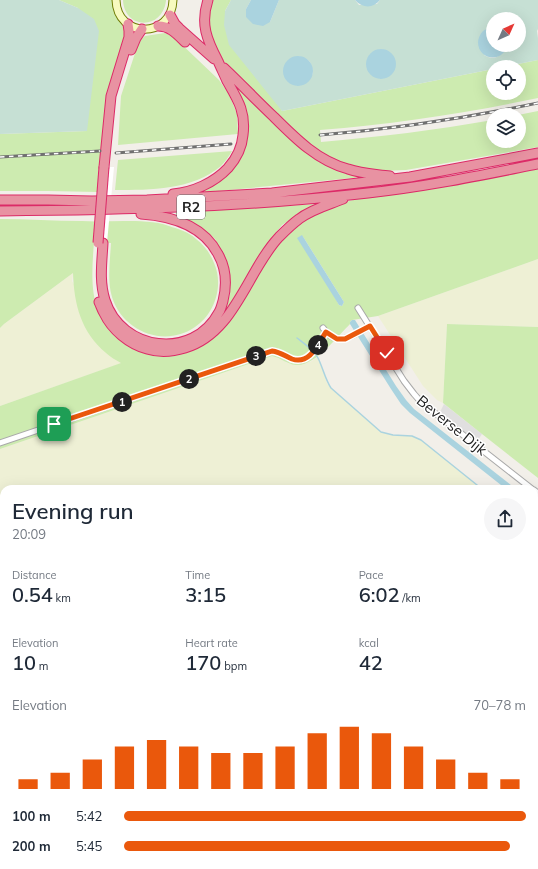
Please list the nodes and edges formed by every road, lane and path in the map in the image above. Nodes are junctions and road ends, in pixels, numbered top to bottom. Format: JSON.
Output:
{"nodes":[{"id":1,"x":116,"y":0,"type":"edge"},
{"id":2,"x":173,"y":0,"type":"edge"},
{"id":3,"x":208,"y":0,"type":"edge"},
{"id":4,"x":170,"y":15,"type":"junction"},
{"id":5,"x":128,"y":24,"type":"junction"},
{"id":6,"x":158,"y":26,"type":"junction"},
{"id":7,"x":142,"y":29,"type":"junction"},
{"id":8,"x":219,"y":63,"type":"junction"},
{"id":9,"x":227,"y":81,"type":"junction"},
{"id":10,"x":538,"y":153,"type":"edge"},
{"id":11,"x":538,"y":164,"type":"edge"},
{"id":12,"x":107,"y":167,"type":"junction"},
{"id":13,"x":410,"y":177,"type":"junction"},
{"id":14,"x":368,"y":193,"type":"junction"},
{"id":15,"x":0,"y":200,"type":"edge"},
{"id":16,"x":92,"y":201,"type":"junction"},
{"id":17,"x":0,"y":211,"type":"edge"},
{"id":18,"x":13,"y":211,"type":"junction"},
{"id":19,"x":101,"y":243,"type":"junction"},
{"id":20,"x":358,"y":308,"type":"dead end"},
{"id":21,"x":370,"y":326,"type":"junction"},
{"id":22,"x":0,"y":443,"type":"edge"},
{"id":23,"x":527,"y":485,"type":"edge"}],
"edges":[{"from":1,"to":5,"type":"main road"},
{"from":2,"to":4,"type":"main road"},
{"from":3,"to":8,"type":"highway"},
{"from":4,"to":6,"type":"main road"},
{"from":4,"to":8,"type":"highway"},
{"from":5,"to":7,"type":"main road"},
{"from":5,"to":12,"type":"highway"},
{"from":6,"to":7,"type":"main road"},
{"from":6,"to":9,"type":"highway"},
{"from":7,"to":12,"type":"highway"},
{"from":8,"to":9,"type":"highway"},
{"from":8,"to":13,"type":"highway"},
{"from":9,"to":16,"type":"highway"},
{"from":10,"to":13,"type":"highway","number":"R2"},
{"from":11,"to":14,"type":"highway","number":"R2"},
{"from":12,"to":19,"type":"highway","bridge":true},
{"from":13,"to":16,"type":"highway","number":"R2"},
{"from":14,"to":18,"type":"highway","number":"R2"},
{"from":14,"to":19,"type":"highway"},
{"from":15,"to":16,"type":"highway","number":"R2"},
{"from":17,"to":18,"type":"highway","number":"R2"},
{"from":18,"to":19,"type":"highway"},
{"from":20,"to":21,"type":"street","name":"Beverse Dijk"},
{"from":21,"to":22,"type":"street"},
{"from":21,"to":23,"type":"street","name":"Beverse Dijk"}]}
